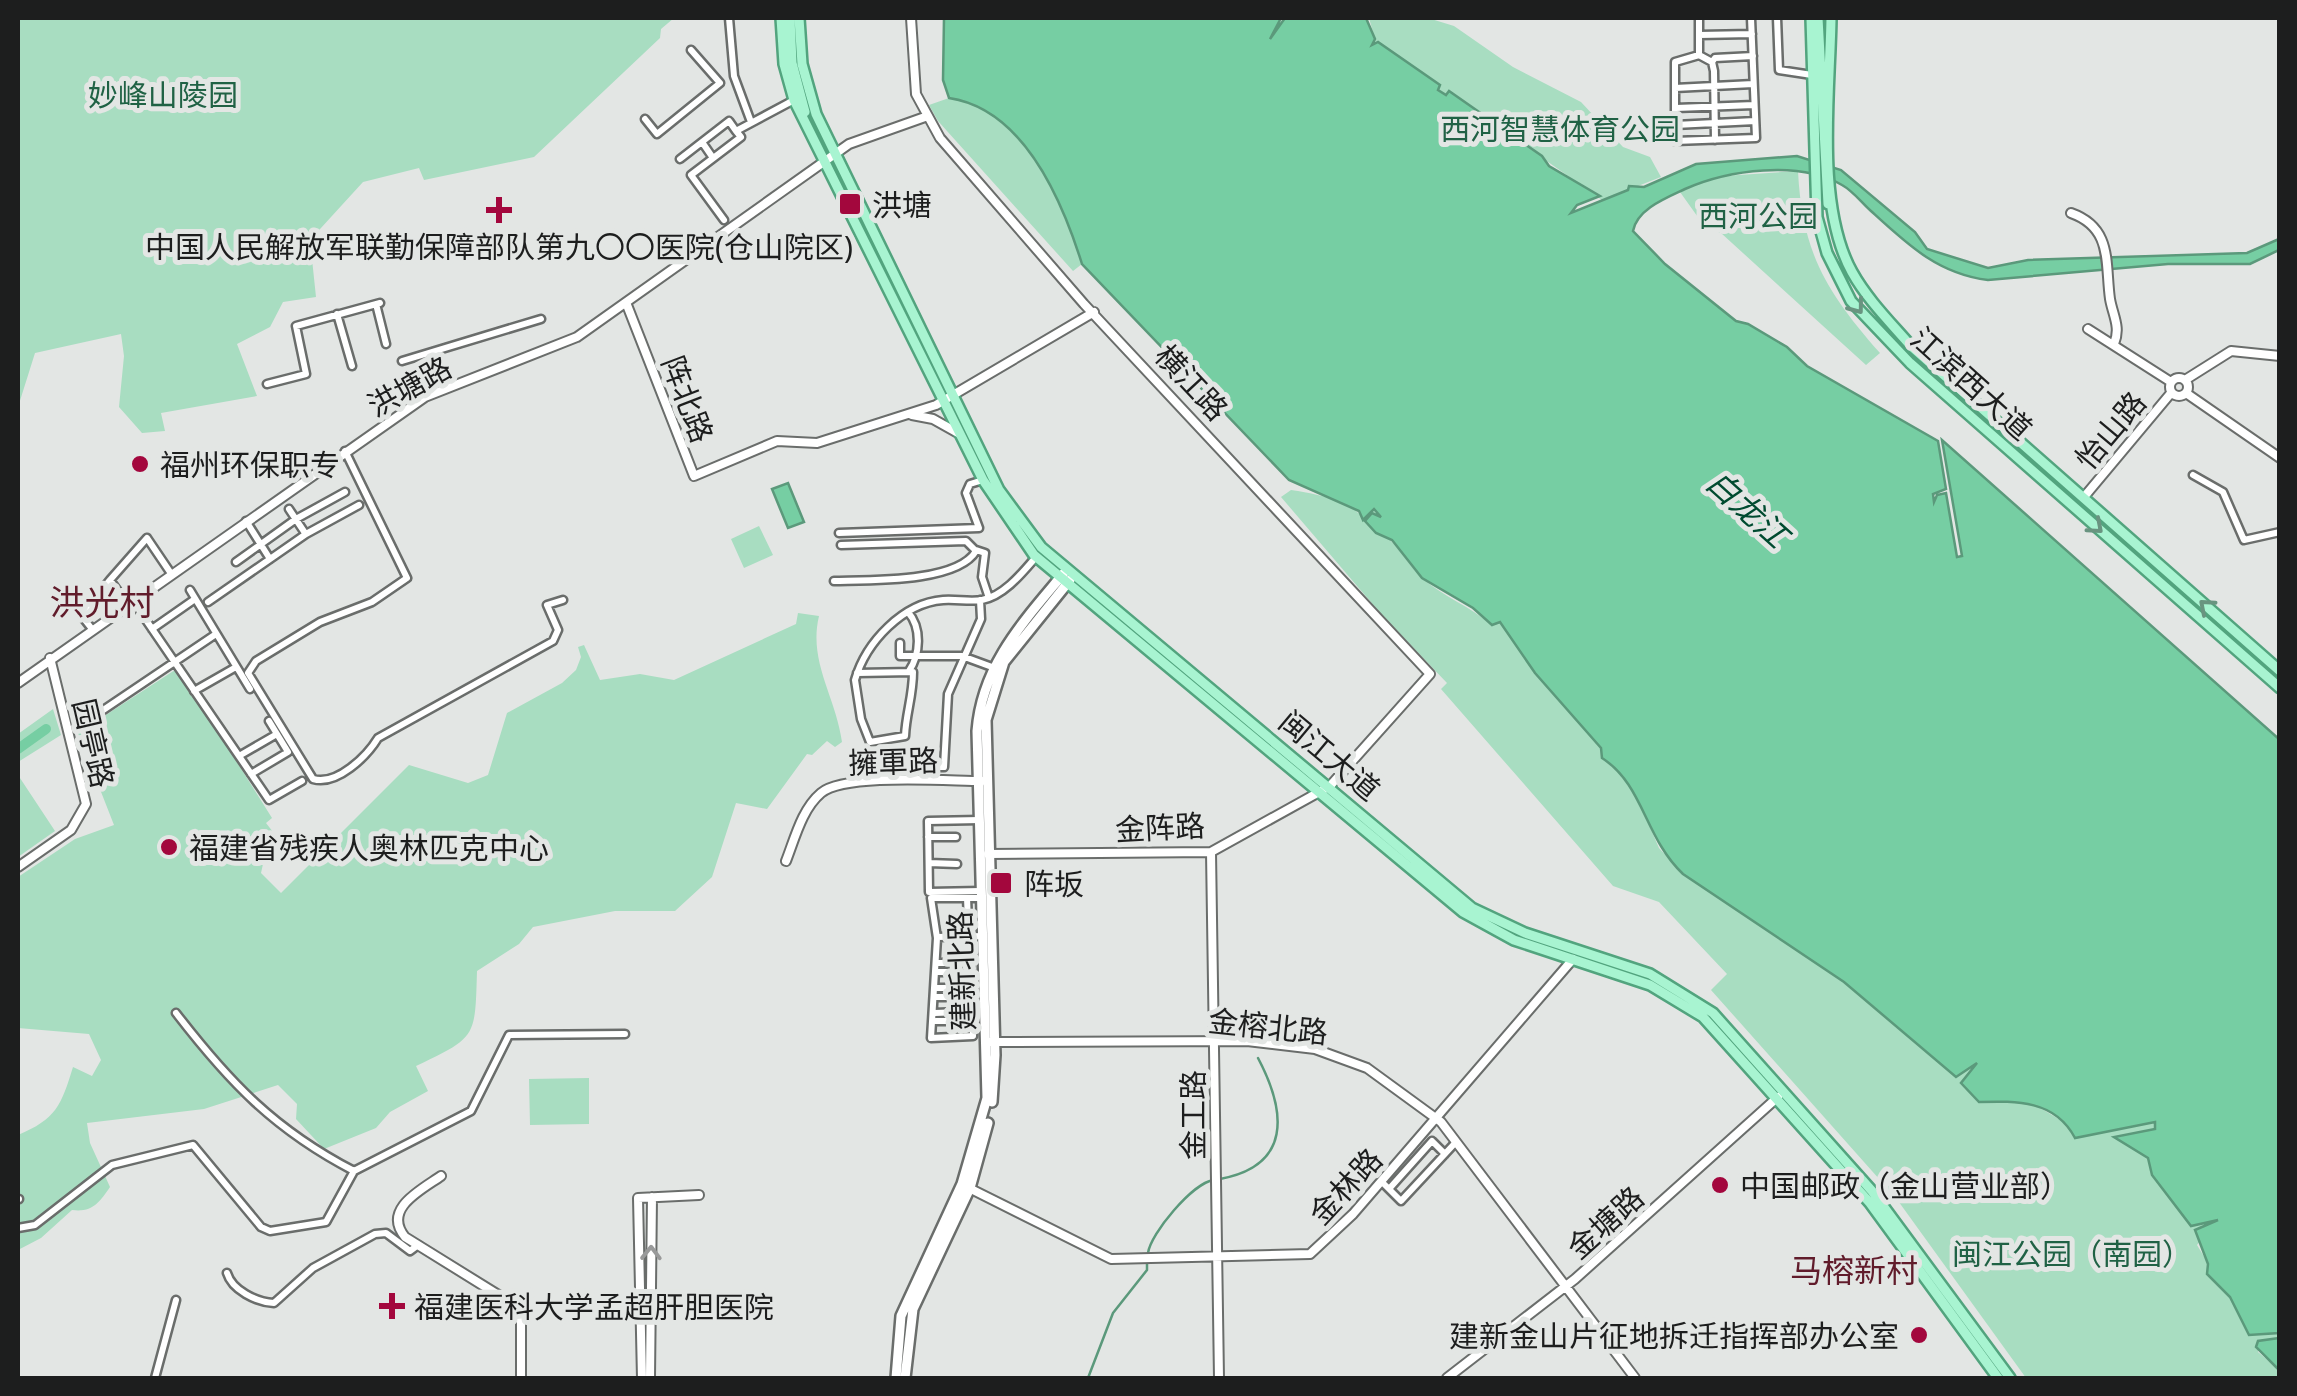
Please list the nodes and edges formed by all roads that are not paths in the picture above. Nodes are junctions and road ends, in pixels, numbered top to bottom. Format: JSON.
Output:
{"nodes":[{"id":1,"x":729,"y":18,"type":"edge"},
{"id":2,"x":782,"y":18,"type":"edge"},
{"id":3,"x":794,"y":18,"type":"edge"},
{"id":4,"x":912,"y":18,"type":"edge"},
{"id":5,"x":1699,"y":18,"type":"edge"},
{"id":6,"x":1751,"y":18,"type":"edge"},
{"id":7,"x":1777,"y":18,"type":"edge"},
{"id":8,"x":1813,"y":18,"type":"edge"},
{"id":9,"x":1831,"y":18,"type":"edge"},
{"id":10,"x":1752,"y":34,"type":"junction"},
{"id":11,"x":1699,"y":35,"type":"junction"},
{"id":12,"x":690,"y":50,"type":"dead end"},
{"id":13,"x":1700,"y":55,"type":"junction"},
{"id":14,"x":1753,"y":56,"type":"junction"},
{"id":15,"x":1712,"y":62,"type":"junction"},
{"id":16,"x":1812,"y":75,"type":"junction"},
{"id":17,"x":1753,"y":84,"type":"junction"},
{"id":18,"x":1714,"y":86,"type":"junction"},
{"id":19,"x":1675,"y":88,"type":"junction"},
{"id":20,"x":794,"y":100,"type":"junction"},
{"id":21,"x":1754,"y":104,"type":"junction"},
{"id":22,"x":1714,"y":106,"type":"junction"},
{"id":23,"x":1676,"y":108,"type":"junction"},
{"id":24,"x":925,"y":117,"type":"junction"},
{"id":25,"x":645,"y":120,"type":"dead end"},
{"id":26,"x":1755,"y":121,"type":"junction"},
{"id":27,"x":751,"y":122,"type":"junction"},
{"id":28,"x":1715,"y":123,"type":"junction"},
{"id":29,"x":1675,"y":125,"type":"junction"},
{"id":30,"x":736,"y":131,"type":"junction"},
{"id":31,"x":811,"y":134,"type":"junction"},
{"id":32,"x":1715,"y":140,"type":"junction"},
{"id":33,"x":702,"y":142,"type":"junction"},
{"id":34,"x":835,"y":152,"type":"junction"},
{"id":35,"x":713,"y":158,"type":"junction"},
{"id":36,"x":680,"y":160,"type":"dead end"},
{"id":37,"x":824,"y":160,"type":"junction"},
{"id":38,"x":2072,"y":213,"type":"dead end"},
{"id":39,"x":724,"y":220,"type":"dead end"},
{"id":40,"x":1837,"y":230,"type":"junction"},
{"id":41,"x":1831,"y":262,"type":"junction"},
{"id":42,"x":1848,"y":263,"type":"junction"},
{"id":43,"x":627,"y":304,"type":"junction"},
{"id":44,"x":1094,"y":312,"type":"junction"},
{"id":45,"x":337,"y":314,"type":"junction"},
{"id":46,"x":542,"y":319,"type":"dead end"},
{"id":47,"x":2088,"y":329,"type":"dead end"},
{"id":48,"x":386,"y":344,"type":"dead end"},
{"id":49,"x":2114,"y":344,"type":"junction"},
{"id":50,"x":2280,"y":356,"type":"edge"},
{"id":51,"x":402,"y":361,"type":"dead end"},
{"id":52,"x":352,"y":366,"type":"dead end"},
{"id":53,"x":2186,"y":380,"type":"junction"},
{"id":54,"x":2171,"y":382,"type":"junction"},
{"id":55,"x":267,"y":384,"type":"dead end"},
{"id":56,"x":2171,"y":393,"type":"junction"},
{"id":57,"x":2186,"y":393,"type":"junction"},
{"id":58,"x":955,"y":396,"type":"junction"},
{"id":59,"x":944,"y":401,"type":"junction"},
{"id":60,"x":902,"y":416,"type":"junction"},
{"id":61,"x":962,"y":437,"type":"junction"},
{"id":62,"x":345,"y":450,"type":"junction"},
{"id":63,"x":2280,"y":458,"type":"edge"},
{"id":64,"x":2193,"y":475,"type":"dead end"},
{"id":65,"x":983,"y":480,"type":"junction"},
{"id":66,"x":345,"y":492,"type":"dead end"},
{"id":67,"x":2084,"y":497,"type":"junction"},
{"id":68,"x":359,"y":505,"type":"dead end"},
{"id":69,"x":290,"y":509,"type":"dead end"},
{"id":70,"x":296,"y":518,"type":"junction"},
{"id":71,"x":245,"y":520,"type":"junction"},
{"id":72,"x":2280,"y":532,"type":"edge"},
{"id":73,"x":839,"y":533,"type":"dead end"},
{"id":74,"x":306,"y":534,"type":"junction"},
{"id":75,"x":260,"y":544,"type":"junction"},
{"id":76,"x":841,"y":544,"type":"dead end"},
{"id":77,"x":976,"y":550,"type":"junction"},
{"id":78,"x":1036,"y":556,"type":"junction"},
{"id":79,"x":270,"y":559,"type":"junction"},
{"id":80,"x":236,"y":562,"type":"dead end"},
{"id":81,"x":170,"y":572,"type":"junction"},
{"id":82,"x":1066,"y":577,"type":"junction"},
{"id":83,"x":110,"y":580,"type":"junction"},
{"id":84,"x":834,"y":581,"type":"dead end"},
{"id":85,"x":190,"y":590,"type":"dead end"},
{"id":86,"x":984,"y":599,"type":"junction"},
{"id":87,"x":196,"y":600,"type":"junction"},
{"id":88,"x":563,"y":600,"type":"dead end"},
{"id":89,"x":130,"y":602,"type":"junction"},
{"id":90,"x":208,"y":602,"type":"dead end"},
{"id":91,"x":908,"y":612,"type":"junction"},
{"id":92,"x":152,"y":629,"type":"junction"},
{"id":93,"x":92,"y":630,"type":"junction"},
{"id":94,"x":216,"y":634,"type":"junction"},
{"id":95,"x":900,"y":642,"type":"dead end"},
{"id":96,"x":916,"y":656,"type":"junction"},
{"id":97,"x":962,"y":656,"type":"junction"},
{"id":98,"x":50,"y":658,"type":"junction"},
{"id":99,"x":175,"y":662,"type":"junction"},
{"id":100,"x":236,"y":667,"type":"junction"},
{"id":101,"x":992,"y":667,"type":"junction"},
{"id":102,"x":2280,"y":671,"type":"edge"},
{"id":103,"x":907,"y":672,"type":"junction"},
{"id":104,"x":857,"y":673,"type":"junction"},
{"id":105,"x":1430,"y":674,"type":"joint"},
{"id":106,"x":18,"y":684,"type":"edge"},
{"id":107,"x":2280,"y":688,"type":"edge"},
{"id":108,"x":194,"y":691,"type":"junction"},
{"id":109,"x":84,"y":723,"type":"dead end"},
{"id":110,"x":277,"y":734,"type":"junction"},
{"id":111,"x":239,"y":756,"type":"junction"},
{"id":112,"x":912,"y":768,"type":"dead end"},
{"id":113,"x":251,"y":774,"type":"junction"},
{"id":114,"x":302,"y":781,"type":"dead end"},
{"id":115,"x":982,"y":781,"type":"junction"},
{"id":116,"x":1326,"y":789,"type":"junction"},
{"id":117,"x":980,"y":820,"type":"junction"},
{"id":118,"x":928,"y":837,"type":"junction"},
{"id":119,"x":956,"y":837,"type":"dead end"},
{"id":120,"x":1211,"y":852,"type":"junction"},
{"id":121,"x":988,"y":854,"type":"junction"},
{"id":122,"x":786,"y":861,"type":"dead end"},
{"id":123,"x":929,"y":863,"type":"junction"},
{"id":124,"x":957,"y":864,"type":"dead end"},
{"id":125,"x":18,"y":867,"type":"edge"},
{"id":126,"x":983,"y":895,"type":"junction"},
{"id":127,"x":968,"y":898,"type":"junction"},
{"id":128,"x":969,"y":936,"type":"junction"},
{"id":129,"x":984,"y":936,"type":"junction"},
{"id":130,"x":937,"y":937,"type":"junction"},
{"id":131,"x":1572,"y":959,"type":"junction"},
{"id":132,"x":970,"y":991,"type":"junction"},
{"id":133,"x":986,"y":991,"type":"junction"},
{"id":134,"x":936,"y":993,"type":"junction"},
{"id":135,"x":176,"y":1013,"type":"dead end"},
{"id":136,"x":625,"y":1034,"type":"dead end"},
{"id":137,"x":1214,"y":1040,"type":"junction"},
{"id":138,"x":992,"y":1042,"type":"junction"},
{"id":139,"x":1782,"y":1095,"type":"junction"},
{"id":140,"x":1437,"y":1118,"type":"junction"},
{"id":141,"x":1456,"y":1142,"type":"junction"},
{"id":142,"x":1445,"y":1154,"type":"junction"},
{"id":143,"x":354,"y":1171,"type":"junction"},
{"id":144,"x":441,"y":1176,"type":"dead end"},
{"id":145,"x":1382,"y":1181,"type":"junction"},
{"id":146,"x":966,"y":1186,"type":"junction"},
{"id":147,"x":1389,"y":1189,"type":"junction"},
{"id":148,"x":699,"y":1195,"type":"dead end"},
{"id":149,"x":652,"y":1198,"type":"junction"},
{"id":150,"x":18,"y":1228,"type":"edge"},
{"id":151,"x":418,"y":1244,"type":"junction"},
{"id":152,"x":1217,"y":1259,"type":"junction"},
{"id":153,"x":227,"y":1272,"type":"dead end"},
{"id":154,"x":1568,"y":1285,"type":"junction"},
{"id":155,"x":176,"y":1300,"type":"dead end"},
{"id":156,"x":155,"y":1378,"type":"edge"},
{"id":157,"x":521,"y":1378,"type":"edge"},
{"id":158,"x":642,"y":1378,"type":"edge"},
{"id":159,"x":650,"y":1378,"type":"edge"},
{"id":160,"x":896,"y":1378,"type":"edge"},
{"id":161,"x":905,"y":1378,"type":"edge"},
{"id":162,"x":1218,"y":1378,"type":"edge"},
{"id":163,"x":1447,"y":1378,"type":"edge"},
{"id":164,"x":1635,"y":1378,"type":"edge"},
{"id":165,"x":1998,"y":1378,"type":"edge"},
{"id":166,"x":2010,"y":1378,"type":"edge"}],
"edges":[{"from":1,"to":27,"type":"street"},
{"from":2,"to":20,"type":"main road"},
{"from":3,"to":31,"type":"main road"},
{"from":3,"to":34,"type":"main road","name":"闽江大道"},
{"from":4,"to":24,"type":"street"},
{"from":5,"to":11,"type":"street"},
{"from":6,"to":10,"type":"street"},
{"from":7,"to":16,"type":"street"},
{"from":8,"to":16,"type":"main road","name":"江滨西大道"},
{"from":8,"to":40,"type":"main road"},
{"from":9,"to":40,"type":"main road","name":"江滨西大道"},
{"from":10,"to":11,"type":"street"},
{"from":10,"to":14,"type":"street"},
{"from":11,"to":13,"type":"street"},
{"from":12,"to":25,"type":"street"},
{"from":13,"to":15,"type":"street"},
{"from":13,"to":19,"type":"street"},
{"from":14,"to":15,"type":"street"},
{"from":14,"to":17,"type":"street"},
{"from":15,"to":18,"type":"street"},
{"from":16,"to":41,"type":"main road","name":"江滨西大道"},
{"from":17,"to":18,"type":"street"},
{"from":17,"to":21,"type":"street"},
{"from":18,"to":19,"type":"street"},
{"from":18,"to":22,"type":"street"},
{"from":19,"to":23,"type":"street"},
{"from":20,"to":27,"type":"street"},
{"from":20,"to":31,"type":"main road"},
{"from":21,"to":22,"type":"street"},
{"from":21,"to":26,"type":"street"},
{"from":22,"to":23,"type":"street"},
{"from":22,"to":28,"type":"street"},
{"from":23,"to":29,"type":"street"},
{"from":24,"to":34,"type":"street","name":"洪塘路"},
{"from":24,"to":44,"type":"street","name":"横江路"},
{"from":26,"to":28,"type":"street"},
{"from":26,"to":32,"type":"street"},
{"from":27,"to":30,"type":"street"},
{"from":28,"to":29,"type":"street"},
{"from":28,"to":32,"type":"street"},
{"from":29,"to":32,"type":"street"},
{"from":30,"to":33,"type":"street"},
{"from":30,"to":35,"type":"street"},
{"from":31,"to":37,"type":"main road","name":"闽江大道"},
{"from":33,"to":35,"type":"street"},
{"from":33,"to":36,"type":"street"},
{"from":34,"to":37,"type":"street","name":"洪塘路"},
{"from":34,"to":58,"type":"main road","name":"闽江大道"},
{"from":35,"to":39,"type":"street"},
{"from":37,"to":43,"type":"street","name":"洪塘路"},
{"from":37,"to":59,"type":"main road","name":"闽江大道"},
{"from":38,"to":49,"type":"street"},
{"from":40,"to":42,"type":"main road","name":"江滨西大道"},
{"from":41,"to":42,"type":"main road"},
{"from":41,"to":107,"type":"main road","name":"江滨西大道","one_way":true},
{"from":42,"to":67,"type":"main road","name":"江滨西大道"},
{"from":43,"to":60,"type":"street","name":"阵北路"},
{"from":43,"to":62,"type":"street","name":"洪塘路"},
{"from":44,"to":58,"type":"street","name":"阵北路"},
{"from":44,"to":105,"type":"street","name":"横江路"},
{"from":45,"to":48,"type":"street"},
{"from":45,"to":52,"type":"street"},
{"from":45,"to":55,"type":"street"},
{"from":46,"to":51,"type":"street"},
{"from":47,"to":49,"type":"street"},
{"from":49,"to":54,"type":"street"},
{"from":50,"to":53,"type":"street","name":"怡山路"},
{"from":53,"to":54,"type":"street"},
{"from":53,"to":57,"type":"street"},
{"from":54,"to":56,"type":"street"},
{"from":56,"to":57,"type":"street"},
{"from":56,"to":67,"type":"street","name":"怡山路"},
{"from":57,"to":63,"type":"street"},
{"from":58,"to":59,"type":"street","name":"阵北路"},
{"from":58,"to":82,"type":"main road","name":"闽江大道"},
{"from":59,"to":60,"type":"street","name":"阵北路"},
{"from":59,"to":61,"type":"main road","name":"闽江大道"},
{"from":60,"to":61,"type":"street"},
{"from":61,"to":65,"type":"main road","name":"闽江大道"},
{"from":62,"to":71,"type":"street","name":"洪塘路"},
{"from":62,"to":88,"type":"street"},
{"from":64,"to":72,"type":"street"},
{"from":65,"to":73,"type":"street"},
{"from":65,"to":78,"type":"main road","name":"闽江大道"},
{"from":66,"to":70,"type":"street"},
{"from":102,"to":67,"type":"main road","name":"江滨西大道","one_way":true},
{"from":68,"to":74,"type":"street"},
{"from":69,"to":70,"type":"street"},
{"from":70,"to":74,"type":"street"},
{"from":70,"to":75,"type":"street"},
{"from":71,"to":75,"type":"street"},
{"from":71,"to":81,"type":"street","name":"洪塘路"},
{"from":74,"to":79,"type":"street"},
{"from":75,"to":79,"type":"street"},
{"from":75,"to":80,"type":"street"},
{"from":76,"to":77,"type":"street"},
{"from":77,"to":84,"type":"street"},
{"from":77,"to":86,"type":"street"},
{"from":78,"to":82,"type":"main road","name":"闽江大道"},
{"from":78,"to":86,"type":"street"},
{"from":79,"to":90,"type":"street"},
{"from":81,"to":83,"type":"street"},
{"from":81,"to":89,"type":"street","name":"洪塘路"},
{"from":82,"to":101,"type":"main road","name":"建新北路"},
{"from":82,"to":115,"type":"main road","name":"建新北路"},
{"from":82,"to":116,"type":"main road","name":"闽江大道"},
{"from":83,"to":89,"type":"street"},
{"from":83,"to":93,"type":"street"},
{"from":85,"to":87,"type":"street"},
{"from":86,"to":91,"type":"street"},
{"from":86,"to":97,"type":"street"},
{"from":87,"to":92,"type":"street"},
{"from":87,"to":94,"type":"street"},
{"from":89,"to":92,"type":"street"},
{"from":89,"to":93,"type":"street","name":"洪塘路"},
{"from":91,"to":96,"type":"street"},
{"from":91,"to":104,"type":"street"},
{"from":92,"to":99,"type":"street"},
{"from":93,"to":98,"type":"street","name":"洪塘路"},
{"from":94,"to":99,"type":"street"},
{"from":94,"to":100,"type":"street"},
{"from":95,"to":96,"type":"street"},
{"from":96,"to":97,"type":"street"},
{"from":96,"to":103,"type":"street"},
{"from":97,"to":101,"type":"street"},
{"from":97,"to":112,"type":"street"},
{"from":98,"to":106,"type":"street","name":"洪塘路"},
{"from":98,"to":125,"type":"street","name":"园亭路"},
{"from":99,"to":108,"type":"street"},
{"from":99,"to":109,"type":"street"},
{"from":100,"to":108,"type":"street"},
{"from":100,"to":110,"type":"street"},
{"from":101,"to":115,"type":"main road","name":"建新北路"},
{"from":103,"to":104,"type":"street"},
{"from":103,"to":104,"type":"street"},
{"from":105,"to":116,"type":"street","name":"金阵路"},
{"from":108,"to":111,"type":"street"},
{"from":110,"to":111,"type":"street"},
{"from":110,"to":113,"type":"street"},
{"from":111,"to":113,"type":"street"},
{"from":113,"to":114,"type":"street"},
{"from":115,"to":117,"type":"main road","name":"建新北路"},
{"from":115,"to":121,"type":"main road","name":"建新北路"},
{"from":115,"to":122,"type":"street","name":"擁軍路"},
{"from":116,"to":120,"type":"street","name":"金阵路"},
{"from":116,"to":131,"type":"main road","name":"闽江大道"},
{"from":116,"to":139,"type":"main road","name":"闽江大道"},
{"from":117,"to":118,"type":"street"},
{"from":117,"to":126,"type":"main road","name":"建新北路"},
{"from":118,"to":119,"type":"street"},
{"from":118,"to":123,"type":"street"},
{"from":120,"to":121,"type":"street","name":"金阵路"},
{"from":120,"to":137,"type":"street","name":"金工路"},
{"from":121,"to":138,"type":"main road","name":"建新北路"},
{"from":123,"to":124,"type":"street"},
{"from":123,"to":126,"type":"street"},
{"from":126,"to":127,"type":"street"},
{"from":126,"to":129,"type":"main road","name":"建新北路"},
{"from":127,"to":128,"type":"street"},
{"from":127,"to":130,"type":"street"},
{"from":128,"to":129,"type":"street"},
{"from":128,"to":130,"type":"street"},
{"from":128,"to":132,"type":"street"},
{"from":129,"to":133,"type":"main road","name":"建新北路"},
{"from":130,"to":134,"type":"street"},
{"from":131,"to":139,"type":"main road","name":"闽江大道"},
{"from":131,"to":140,"type":"street","name":"金林路"},
{"from":132,"to":133,"type":"street"},
{"from":132,"to":134,"type":"street"},
{"from":132,"to":134,"type":"street"},
{"from":133,"to":138,"type":"main road","name":"建新北路"},
{"from":135,"to":143,"type":"street"},
{"from":136,"to":143,"type":"street"},
{"from":137,"to":138,"type":"street","name":"金榕北路"},
{"from":137,"to":140,"type":"street","name":"金榕北路"},
{"from":137,"to":152,"type":"street","name":"金工路"},
{"from":138,"to":146,"type":"main road","name":"建新北路"},
{"from":139,"to":154,"type":"street","name":"金塘路"},
{"from":139,"to":165,"type":"main road","name":"闽江大道"},
{"from":139,"to":166,"type":"main road","name":"闽江大道"},
{"from":140,"to":141,"type":"street","name":"金榕北路"},
{"from":140,"to":145,"type":"street","name":"金林路"},
{"from":141,"to":142,"type":"street"},
{"from":141,"to":154,"type":"street","name":"金榕北路"},
{"from":142,"to":147,"type":"street"},
{"from":142,"to":147,"type":"street"},
{"from":143,"to":150,"type":"street"},
{"from":144,"to":151,"type":"street"},
{"from":145,"to":147,"type":"street"},
{"from":145,"to":152,"type":"street","name":"金林路"},
{"from":146,"to":152,"type":"street","name":"金林路"},
{"from":146,"to":160,"type":"main road","name":"建新北路"},
{"from":146,"to":161,"type":"main road","name":"建新北路"},
{"from":148,"to":149,"type":"street"},
{"from":149,"to":158,"type":"street"},
{"from":159,"to":149,"type":"street","one_way":true},
{"from":151,"to":153,"type":"street"},
{"from":151,"to":157,"type":"street"},
{"from":152,"to":162,"type":"street","name":"金工路"},
{"from":154,"to":163,"type":"street","name":"金塘路"},
{"from":154,"to":164,"type":"street","name":"金榕北路"},
{"from":155,"to":156,"type":"street"}]}
